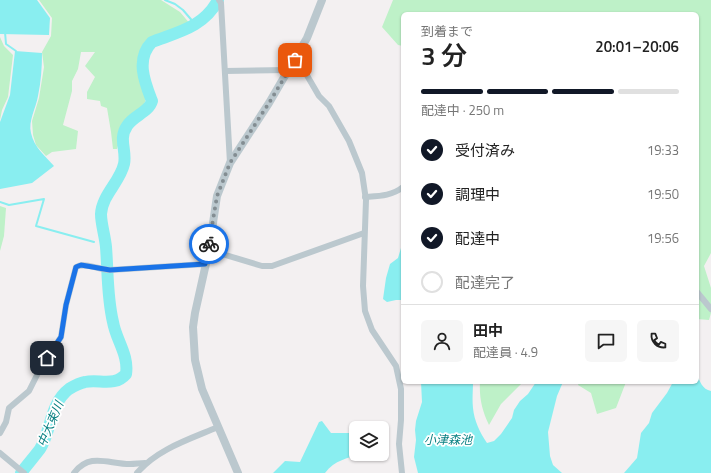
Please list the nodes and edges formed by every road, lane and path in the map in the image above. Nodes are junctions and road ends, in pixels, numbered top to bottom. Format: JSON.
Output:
{"nodes":[{"id":1,"x":322,"y":0,"type":"edge"},
{"id":2,"x":220,"y":2,"type":"edge"},
{"id":3,"x":288,"y":70,"type":"junction"},
{"id":4,"x":224,"y":71,"type":"junction"},
{"id":5,"x":230,"y":163,"type":"junction"},
{"id":6,"x":401,"y":189,"type":"edge"},
{"id":7,"x":365,"y":197,"type":"junction"},
{"id":8,"x":364,"y":233,"type":"junction"},
{"id":9,"x":209,"y":250,"type":"junction"},
{"id":10,"x":205,"y":264,"type":"junction"},
{"id":11,"x":699,"y":294,"type":"edge"},
{"id":12,"x":711,"y":309,"type":"edge"},
{"id":13,"x":218,"y":427,"type":"junction"},
{"id":14,"x":0,"y":433,"type":"edge"},
{"id":15,"x":0,"y":453,"type":"edge"},
{"id":16,"x":145,"y":463,"type":"junction"},
{"id":17,"x":24,"y":473,"type":"edge"},
{"id":18,"x":74,"y":473,"type":"edge"},
{"id":19,"x":137,"y":473,"type":"edge"},
{"id":20,"x":238,"y":473,"type":"edge"},
{"id":21,"x":402,"y":473,"type":"edge"}],
"edges":[{"from":1,"to":3,"type":"street"},
{"from":2,"to":4,"type":"street"},
{"from":3,"to":4,"type":"street"},
{"from":3,"to":5,"type":"street"},
{"from":3,"to":7,"type":"street"},
{"from":4,"to":5,"type":"street"},
{"from":5,"to":9,"type":"street"},
{"from":6,"to":7,"type":"street"},
{"from":7,"to":8,"type":"street"},
{"from":8,"to":9,"type":"street"},
{"from":8,"to":21,"type":"street"},
{"from":9,"to":10,"type":"street"},
{"from":10,"to":13,"type":"street"},
{"from":10,"to":14,"type":"street"},
{"from":11,"to":12,"type":"street"},
{"from":13,"to":16,"type":"street"},
{"from":13,"to":20,"type":"street"},
{"from":15,"to":17,"type":"street"},
{"from":16,"to":18,"type":"street"},
{"from":16,"to":19,"type":"street"}]}
